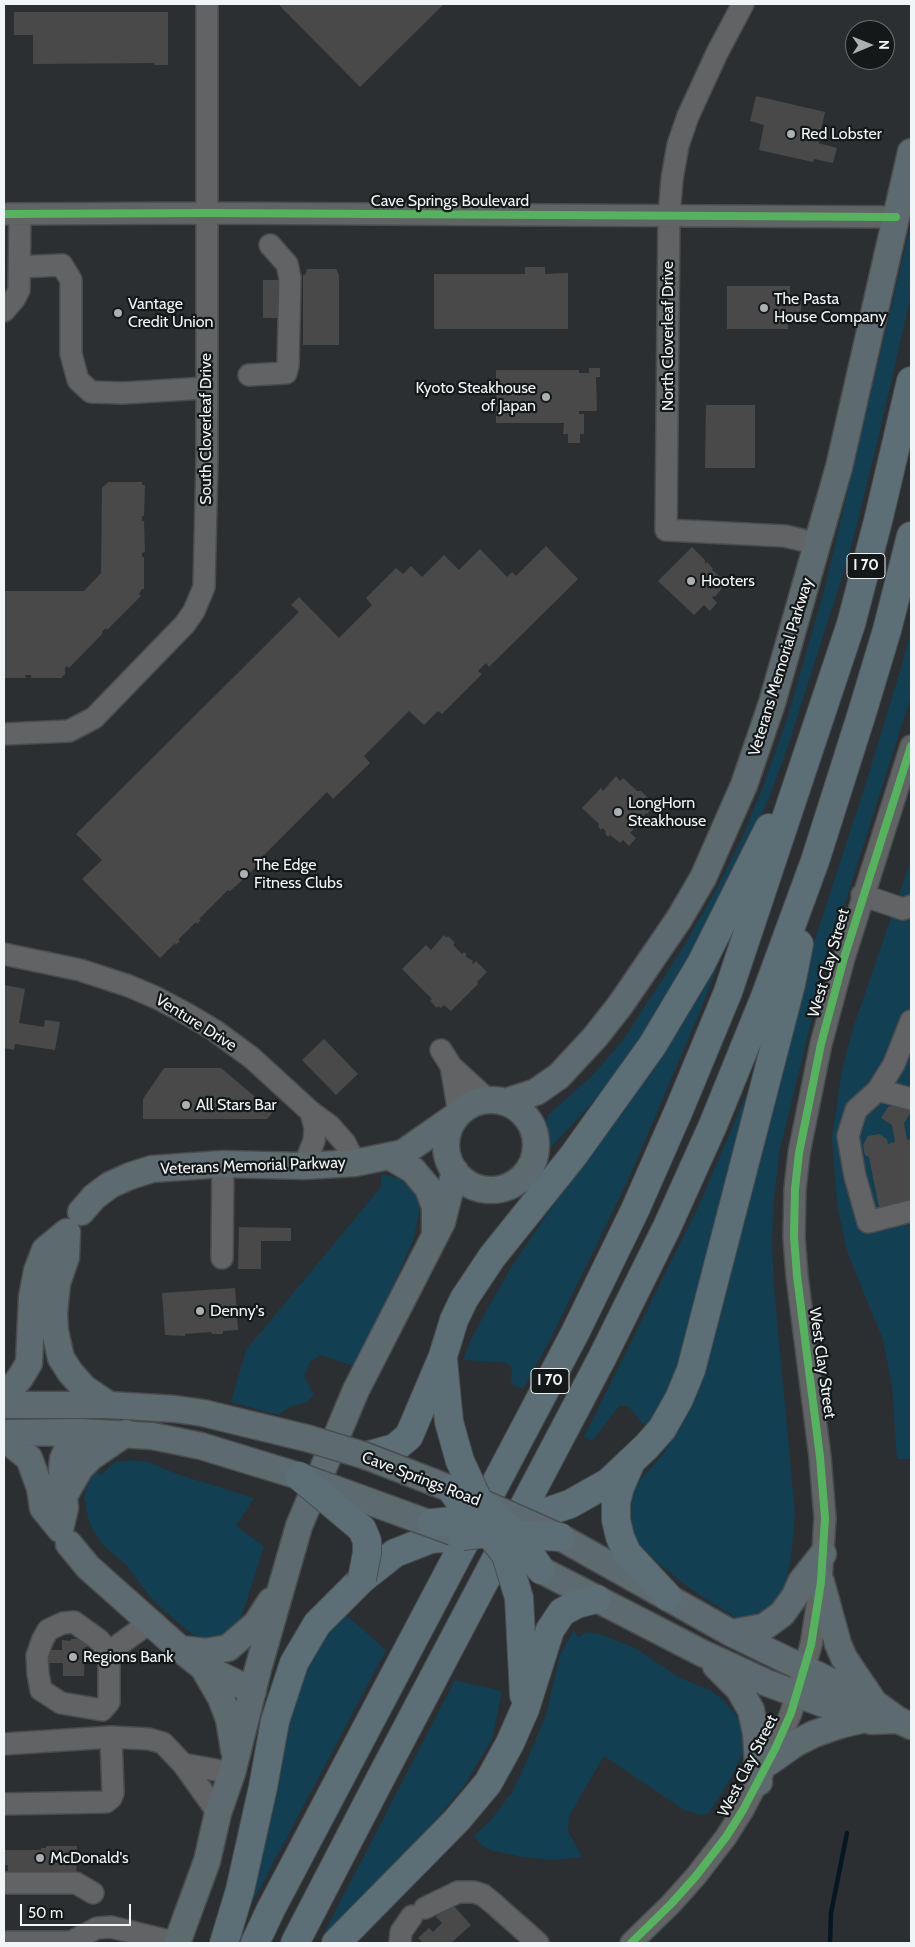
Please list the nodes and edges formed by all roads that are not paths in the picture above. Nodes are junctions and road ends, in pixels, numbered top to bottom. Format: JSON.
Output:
{"nodes":[{"id":1,"x":208,"y":4,"type":"edge"},
{"id":2,"x":743,"y":4,"type":"edge"},
{"id":3,"x":911,"y":152,"type":"edge"},
{"id":4,"x":207,"y":213,"type":"junction"},
{"id":5,"x":12,"y":214,"type":"edge"},
{"id":6,"x":669,"y":216,"type":"junction"},
{"id":7,"x":896,"y":217,"type":"junction"},
{"id":8,"x":270,"y":245,"type":"dead end"},
{"id":9,"x":20,"y":267,"type":"junction"},
{"id":10,"x":4,"y":311,"type":"edge"},
{"id":11,"x":249,"y":375,"type":"dead end"},
{"id":12,"x":911,"y":381,"type":"edge"},
{"id":13,"x":206,"y":388,"type":"junction"},
{"id":14,"x":911,"y":536,"type":"edge"},
{"id":15,"x":818,"y":544,"type":"junction"},
{"id":16,"x":4,"y":734,"type":"edge"},
{"id":17,"x":911,"y":746,"type":"edge"},
{"id":18,"x":794,"y":795,"type":"junction"},
{"id":19,"x":815,"y":861,"type":"junction"},
{"id":20,"x":862,"y":896,"type":"junction"},
{"id":21,"x":909,"y":913,"type":"edge"},
{"id":22,"x":4,"y":954,"type":"edge"},
{"id":23,"x":911,"y":1021,"type":"edge"},
{"id":24,"x":559,"y":1076,"type":"junction"},
{"id":25,"x":878,"y":1090,"type":"junction"},
{"id":26,"x":911,"y":1099,"type":"edge"},
{"id":27,"x":496,"y":1101,"type":"junction"},
{"id":28,"x":311,"y":1112,"type":"junction"},
{"id":29,"x":458,"y":1115,"type":"junction"},
{"id":30,"x":536,"y":1138,"type":"junction"},
{"id":31,"x":396,"y":1155,"type":"junction"},
{"id":32,"x":355,"y":1163,"type":"junction"},
{"id":33,"x":223,"y":1164,"type":"junction"},
{"id":34,"x":304,"y":1166,"type":"junction"},
{"id":35,"x":453,"y":1168,"type":"junction"},
{"id":36,"x":488,"y":1189,"type":"junction"},
{"id":37,"x":911,"y":1211,"type":"edge"},
{"id":38,"x":74,"y":1222,"type":"junction"},
{"id":39,"x":439,"y":1229,"type":"junction"},
{"id":40,"x":222,"y":1258,"type":"dead end"},
{"id":41,"x":443,"y":1356,"type":"junction"},
{"id":42,"x":4,"y":1397,"type":"edge"},
{"id":43,"x":4,"y":1405,"type":"edge"},
{"id":44,"x":109,"y":1405,"type":"junction"},
{"id":45,"x":79,"y":1432,"type":"junction"},
{"id":46,"x":4,"y":1433,"type":"edge"},
{"id":47,"x":126,"y":1433,"type":"junction"},
{"id":48,"x":4,"y":1438,"type":"edge"},
{"id":49,"x":366,"y":1456,"type":"junction"},
{"id":50,"x":630,"y":1463,"type":"junction"},
{"id":51,"x":299,"y":1476,"type":"junction"},
{"id":52,"x":451,"y":1489,"type":"joint"},
{"id":53,"x":64,"y":1496,"type":"junction"},
{"id":54,"x":432,"y":1523,"type":"joint"},
{"id":55,"x":493,"y":1527,"type":"junction"},
{"id":56,"x":65,"y":1536,"type":"junction"},
{"id":57,"x":560,"y":1537,"type":"joint"},
{"id":58,"x":823,"y":1554,"type":"junction"},
{"id":59,"x":541,"y":1570,"type":"joint"},
{"id":60,"x":362,"y":1579,"type":"junction"},
{"id":61,"x":821,"y":1582,"type":"junction"},
{"id":62,"x":282,"y":1584,"type":"junction"},
{"id":63,"x":668,"y":1597,"type":"junction"},
{"id":64,"x":597,"y":1599,"type":"junction"},
{"id":65,"x":150,"y":1623,"type":"junction"},
{"id":66,"x":731,"y":1633,"type":"junction"},
{"id":67,"x":180,"y":1649,"type":"junction"},
{"id":68,"x":109,"y":1652,"type":"junction"},
{"id":69,"x":702,"y":1653,"type":"junction"},
{"id":70,"x":203,"y":1667,"type":"junction"},
{"id":71,"x":804,"y":1669,"type":"junction"},
{"id":72,"x":253,"y":1690,"type":"junction"},
{"id":73,"x":797,"y":1695,"type":"junction"},
{"id":74,"x":525,"y":1709,"type":"junction"},
{"id":75,"x":869,"y":1710,"type":"junction"},
{"id":76,"x":907,"y":1720,"type":"edge"},
{"id":77,"x":111,"y":1737,"type":"junction"},
{"id":78,"x":4,"y":1744,"type":"edge"},
{"id":79,"x":183,"y":1764,"type":"junction"},
{"id":80,"x":234,"y":1766,"type":"junction"},
{"id":81,"x":764,"y":1772,"type":"junction"},
{"id":82,"x":4,"y":1790,"type":"edge"},
{"id":83,"x":94,"y":1802,"type":"junction"},
{"id":84,"x":4,"y":1804,"type":"edge"},
{"id":85,"x":218,"y":1812,"type":"junction"},
{"id":86,"x":4,"y":1883,"type":"edge"},
{"id":87,"x":93,"y":1893,"type":"dead end"},
{"id":88,"x":4,"y":1942,"type":"edge"},
{"id":89,"x":177,"y":1943,"type":"edge"},
{"id":90,"x":224,"y":1943,"type":"edge"},
{"id":91,"x":255,"y":1943,"type":"edge"},
{"id":92,"x":295,"y":1943,"type":"edge"},
{"id":93,"x":336,"y":1943,"type":"edge"},
{"id":94,"x":400,"y":1943,"type":"edge"},
{"id":95,"x":538,"y":1943,"type":"edge"},
{"id":96,"x":631,"y":1943,"type":"edge"}],
"edges":[{"from":1,"to":4,"type":"street","name":"South Cloverleaf Drive"},
{"from":2,"to":6,"type":"street","name":"North Cloverleaf Drive"},
{"from":3,"to":7,"type":"main road","name":"Veterans Memorial Parkway"},
{"from":4,"to":5,"type":"street","name":"Cave Springs Boulevard"},
{"from":4,"to":6,"type":"street","name":"Cave Springs Boulevard"},
{"from":4,"to":13,"type":"street","name":"South Cloverleaf Drive"},
{"from":5,"to":9,"type":"street"},
{"from":6,"to":7,"type":"street","name":"Cave Springs Boulevard"},
{"from":6,"to":15,"type":"street","name":"North Cloverleaf Drive"},
{"from":7,"to":15,"type":"main road","name":"Veterans Memorial Parkway"},
{"from":8,"to":11,"type":"street"},
{"from":9,"to":10,"type":"street"},
{"from":9,"to":13,"type":"street"},
{"from":12,"to":18,"type":"highway","number":"I 70"},
{"from":13,"to":16,"type":"street","name":"South Cloverleaf Drive"},
{"from":14,"to":19,"type":"highway","number":"I 70"},
{"from":15,"to":24,"type":"main road","name":"Veterans Memorial Parkway"},
{"from":17,"to":20,"type":"street","name":"West Clay Street"},
{"from":18,"to":41,"type":"highway"},
{"from":18,"to":91,"type":"highway","number":"I 70"},
{"from":19,"to":50,"type":"highway"},
{"from":19,"to":92,"type":"highway","number":"I 70"},
{"from":20,"to":21,"type":"street"},
{"from":20,"to":58,"type":"street","name":"West Clay Street"},
{"from":22,"to":28,"type":"street","name":"Venture Drive"},
{"from":23,"to":25,"type":"street"},
{"from":24,"to":27,"type":"main road","name":"Veterans Memorial Parkway"},
{"from":24,"to":30,"type":"main road"},
{"from":25,"to":26,"type":"street"},
{"from":25,"to":37,"type":"street"},
{"from":27,"to":29,"type":"main road"},
{"from":27,"to":29,"type":"street"},
{"from":27,"to":30,"type":"main road"},
{"from":28,"to":32,"type":"street","name":"Venture Drive"},
{"from":28,"to":34,"type":"street"},
{"from":29,"to":31,"type":"main road","name":"Veterans Memorial Parkway"},
{"from":29,"to":35,"type":"main road"},
{"from":30,"to":36,"type":"main road"},
{"from":31,"to":32,"type":"main road","name":"Veterans Memorial Parkway"},
{"from":31,"to":35,"type":"main road","name":"Veterans Memorial Parkway"},
{"from":31,"to":39,"type":"main road"},
{"from":32,"to":34,"type":"main road","name":"Veterans Memorial Parkway"},
{"from":33,"to":34,"type":"main road","name":"Veterans Memorial Parkway"},
{"from":33,"to":38,"type":"main road","name":"Veterans Memorial Parkway"},
{"from":33,"to":40,"type":"street"},
{"from":35,"to":36,"type":"main road"},
{"from":35,"to":39,"type":"main road"},
{"from":36,"to":39,"type":"main road"},
{"from":38,"to":42,"type":"main road","name":"Veterans Memorial Parkway"},
{"from":38,"to":44,"type":"main road"},
{"from":39,"to":62,"type":"main road"},
{"from":41,"to":49,"type":"highway"},
{"from":41,"to":55,"type":"highway","bridge":true},
{"from":43,"to":44,"type":"main road","name":"Cave Springs Road"},
{"from":44,"to":49,"type":"main road","name":"Cave Springs Road","bridge":true},
{"from":45,"to":46,"type":"main road"},
{"from":45,"to":47,"type":"main road"},
{"from":45,"to":53,"type":"main road"},
{"from":47,"to":51,"type":"main road"},
{"from":47,"to":53,"type":"main road"},
{"from":48,"to":56,"type":"main road"},
{"from":49,"to":52,"type":"main road","name":"Cave Springs Road","bridge":true},
{"from":50,"to":55,"type":"highway"},
{"from":50,"to":63,"type":"highway"},
{"from":51,"to":54,"type":"main road","bridge":true},
{"from":51,"to":60,"type":"highway","bridge":true},
{"from":52,"to":55,"type":"highway","bridge":true},
{"from":53,"to":56,"type":"main road"},
{"from":54,"to":55,"type":"highway","bridge":true},
{"from":55,"to":57,"type":"highway","bridge":true},
{"from":55,"to":59,"type":"highway","bridge":true},
{"from":55,"to":60,"type":"highway"},
{"from":55,"to":74,"type":"highway","bridge":true},
{"from":56,"to":65,"type":"main road"},
{"from":57,"to":63,"type":"main road"},
{"from":58,"to":61,"type":"street","name":"West Clay Street"},
{"from":58,"to":66,"type":"main road"},
{"from":59,"to":64,"type":"main road"},
{"from":60,"to":90,"type":"highway"},
{"from":61,"to":71,"type":"street","name":"West Clay Street"},
{"from":61,"to":75,"type":"main road"},
{"from":62,"to":67,"type":"main road"},
{"from":62,"to":72,"type":"main road"},
{"from":63,"to":66,"type":"main road"},
{"from":64,"to":69,"type":"main road"},
{"from":64,"to":74,"type":"highway"},
{"from":65,"to":67,"type":"main road"},
{"from":65,"to":68,"type":"street"},
{"from":66,"to":71,"type":"main road"},
{"from":67,"to":70,"type":"main road"},
{"from":68,"to":68,"type":"street"},
{"from":69,"to":73,"type":"main road"},
{"from":69,"to":81,"type":"main road"},
{"from":70,"to":72,"type":"main road"},
{"from":70,"to":80,"type":"main road"},
{"from":71,"to":73,"type":"street","name":"West Clay Street"},
{"from":71,"to":75,"type":"main road"},
{"from":72,"to":80,"type":"main road"},
{"from":73,"to":75,"type":"main road"},
{"from":73,"to":81,"type":"street","name":"West Clay Street"},
{"from":74,"to":93,"type":"highway"},
{"from":75,"to":76,"type":"main road"},
{"from":75,"to":81,"type":"main road"},
{"from":77,"to":78,"type":"street"},
{"from":77,"to":79,"type":"street"},
{"from":77,"to":83,"type":"street"},
{"from":79,"to":80,"type":"street"},
{"from":79,"to":85,"type":"street"},
{"from":80,"to":85,"type":"main road"},
{"from":81,"to":96,"type":"street","name":"West Clay Street"},
{"from":82,"to":83,"type":"street"},
{"from":83,"to":84,"type":"street"},
{"from":85,"to":89,"type":"main road"},
{"from":86,"to":87,"type":"street"},
{"from":88,"to":89,"type":"street"},
{"from":94,"to":95,"type":"street"}]}
